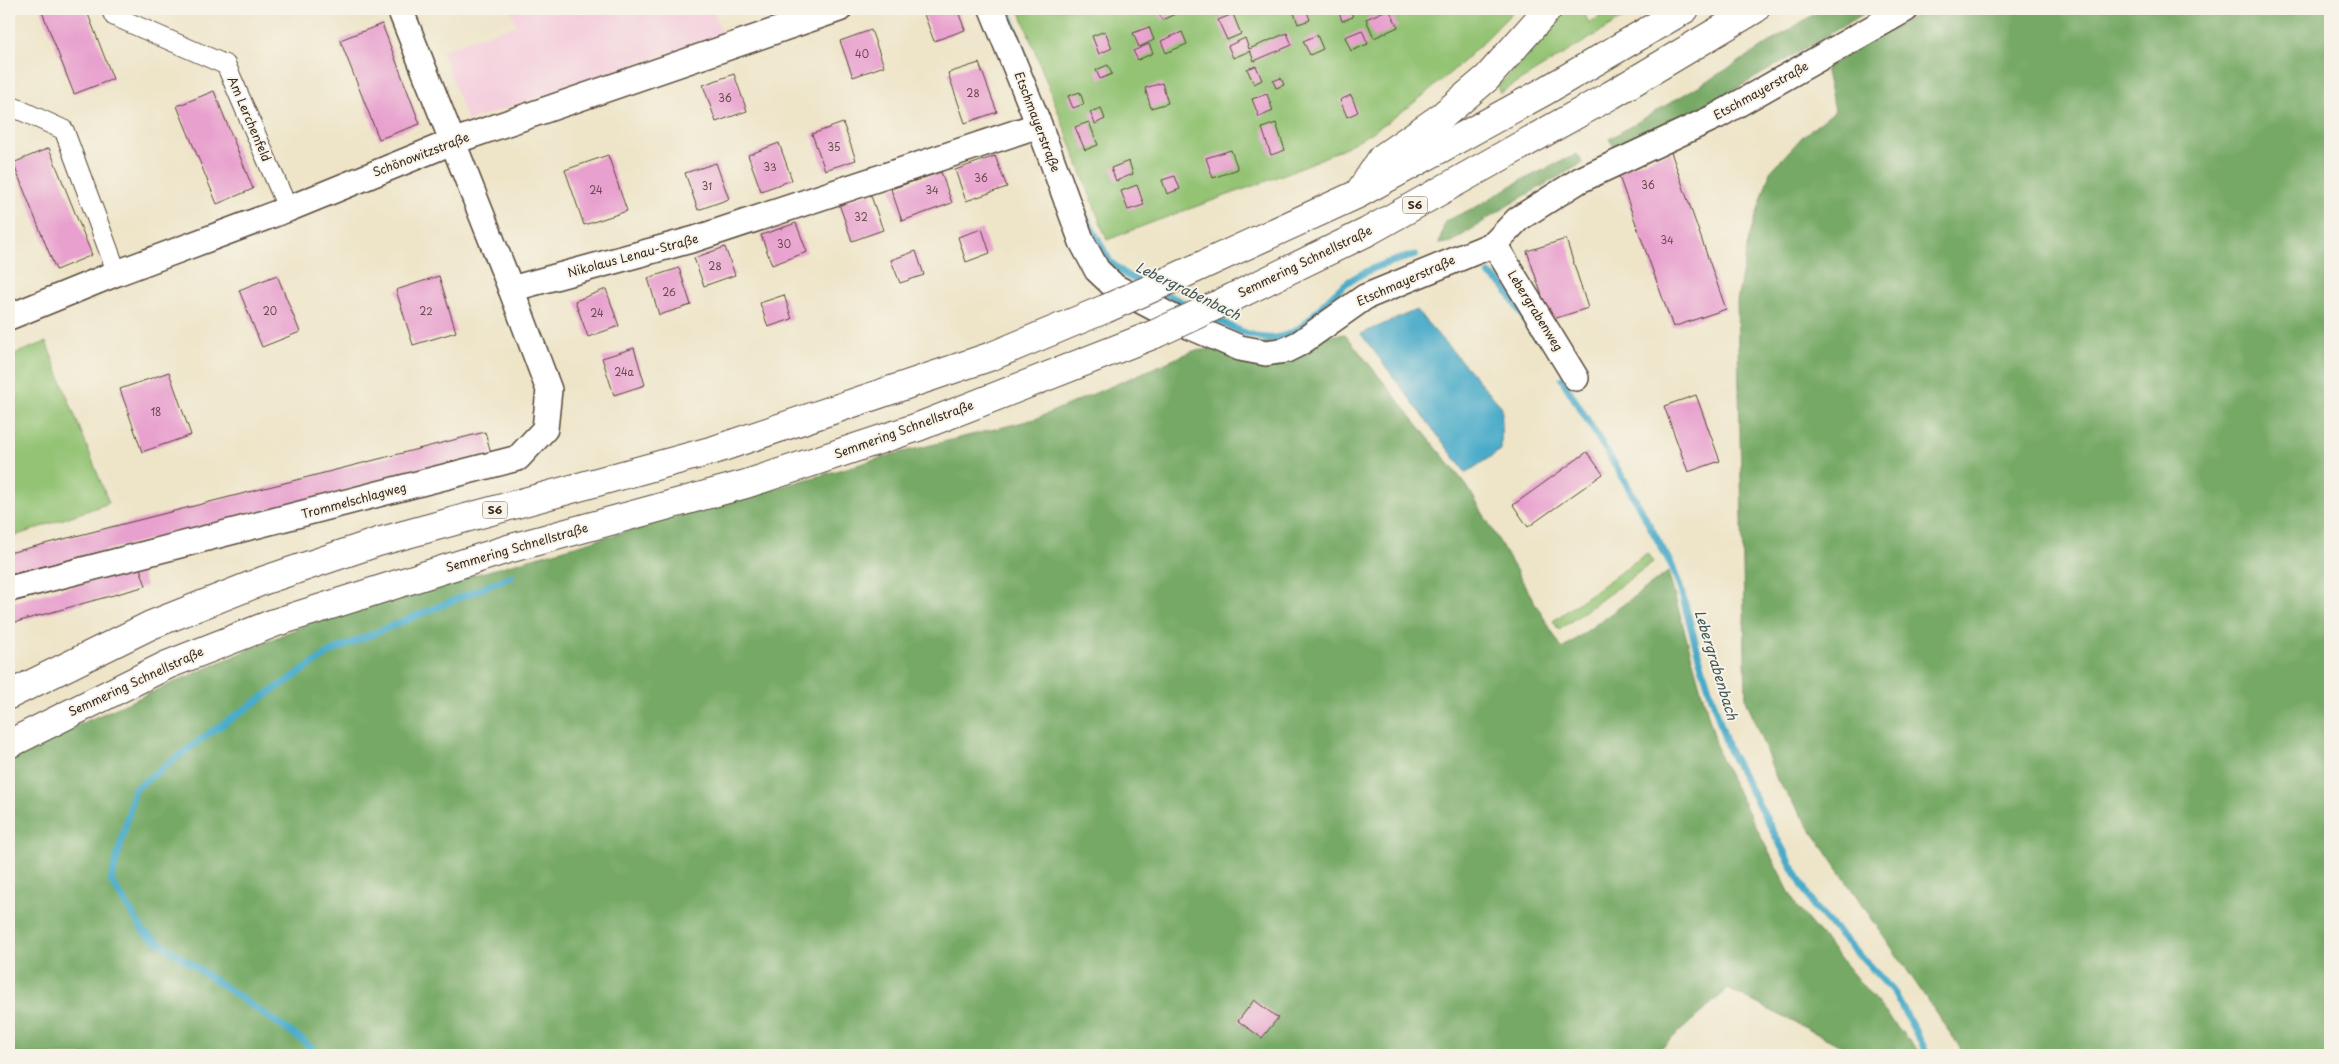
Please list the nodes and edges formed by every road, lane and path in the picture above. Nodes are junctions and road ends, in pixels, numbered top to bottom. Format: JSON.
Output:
{"nodes":[{"id":1,"x":111,"y":9,"type":"edge"},
{"id":2,"x":400,"y":9,"type":"edge"},
{"id":3,"x":839,"y":9,"type":"edge"},
{"id":4,"x":992,"y":9,"type":"edge"},
{"id":5,"x":1548,"y":9,"type":"edge"},
{"id":6,"x":1685,"y":9,"type":"edge"},
{"id":7,"x":1755,"y":9,"type":"edge"},
{"id":8,"x":1906,"y":9,"type":"edge"},
{"id":9,"x":9,"y":105,"type":"edge"},
{"id":10,"x":1039,"y":126,"type":"junction"},
{"id":11,"x":452,"y":142,"type":"junction"},
{"id":12,"x":1358,"y":194,"type":"junction"},
{"id":13,"x":288,"y":209,"type":"junction"},
{"id":14,"x":1494,"y":244,"type":"junction"},
{"id":15,"x":117,"y":273,"type":"junction"},
{"id":16,"x":512,"y":289,"type":"junction"},
{"id":17,"x":9,"y":317,"type":"edge"},
{"id":18,"x":1576,"y":378,"type":"dead end"},
{"id":19,"x":9,"y":589,"type":"edge"},
{"id":20,"x":9,"y":695,"type":"edge"},
{"id":21,"x":9,"y":744,"type":"edge"}],
"edges":[{"from":1,"to":13,"type":"street","name":"Am Lerchenfeld"},
{"from":2,"to":11,"type":"street"},
{"from":3,"to":11,"type":"street","name":"Schönowitzstraße"},
{"from":4,"to":10,"type":"street","name":"Etschmayerstraße"},
{"from":5,"to":12,"type":"highway"},
{"from":6,"to":12,"type":"highway","number":"S6"},
{"from":7,"to":21,"type":"highway","name":"Semmering Schnellstraße","number":"S6","bridge":true},
{"from":8,"to":14,"type":"street","name":"Etschmayerstraße"},
{"from":9,"to":15,"type":"street"},
{"from":10,"to":14,"type":"street","name":"Etschmayerstraße"},
{"from":10,"to":16,"type":"street","name":"Nikolaus Lenau-Straße"},
{"from":11,"to":13,"type":"street","name":"Schönowitzstraße"},
{"from":11,"to":16,"type":"street"},
{"from":12,"to":20,"type":"highway","number":"S6","bridge":true},
{"from":13,"to":15,"type":"street","name":"Schönowitzstraße"},
{"from":14,"to":18,"type":"street","name":"Lebergrabenweg"},
{"from":15,"to":17,"type":"street","name":"Schönowitzstraße"},
{"from":16,"to":19,"type":"street","name":"Trommelschlagweg"}]}
